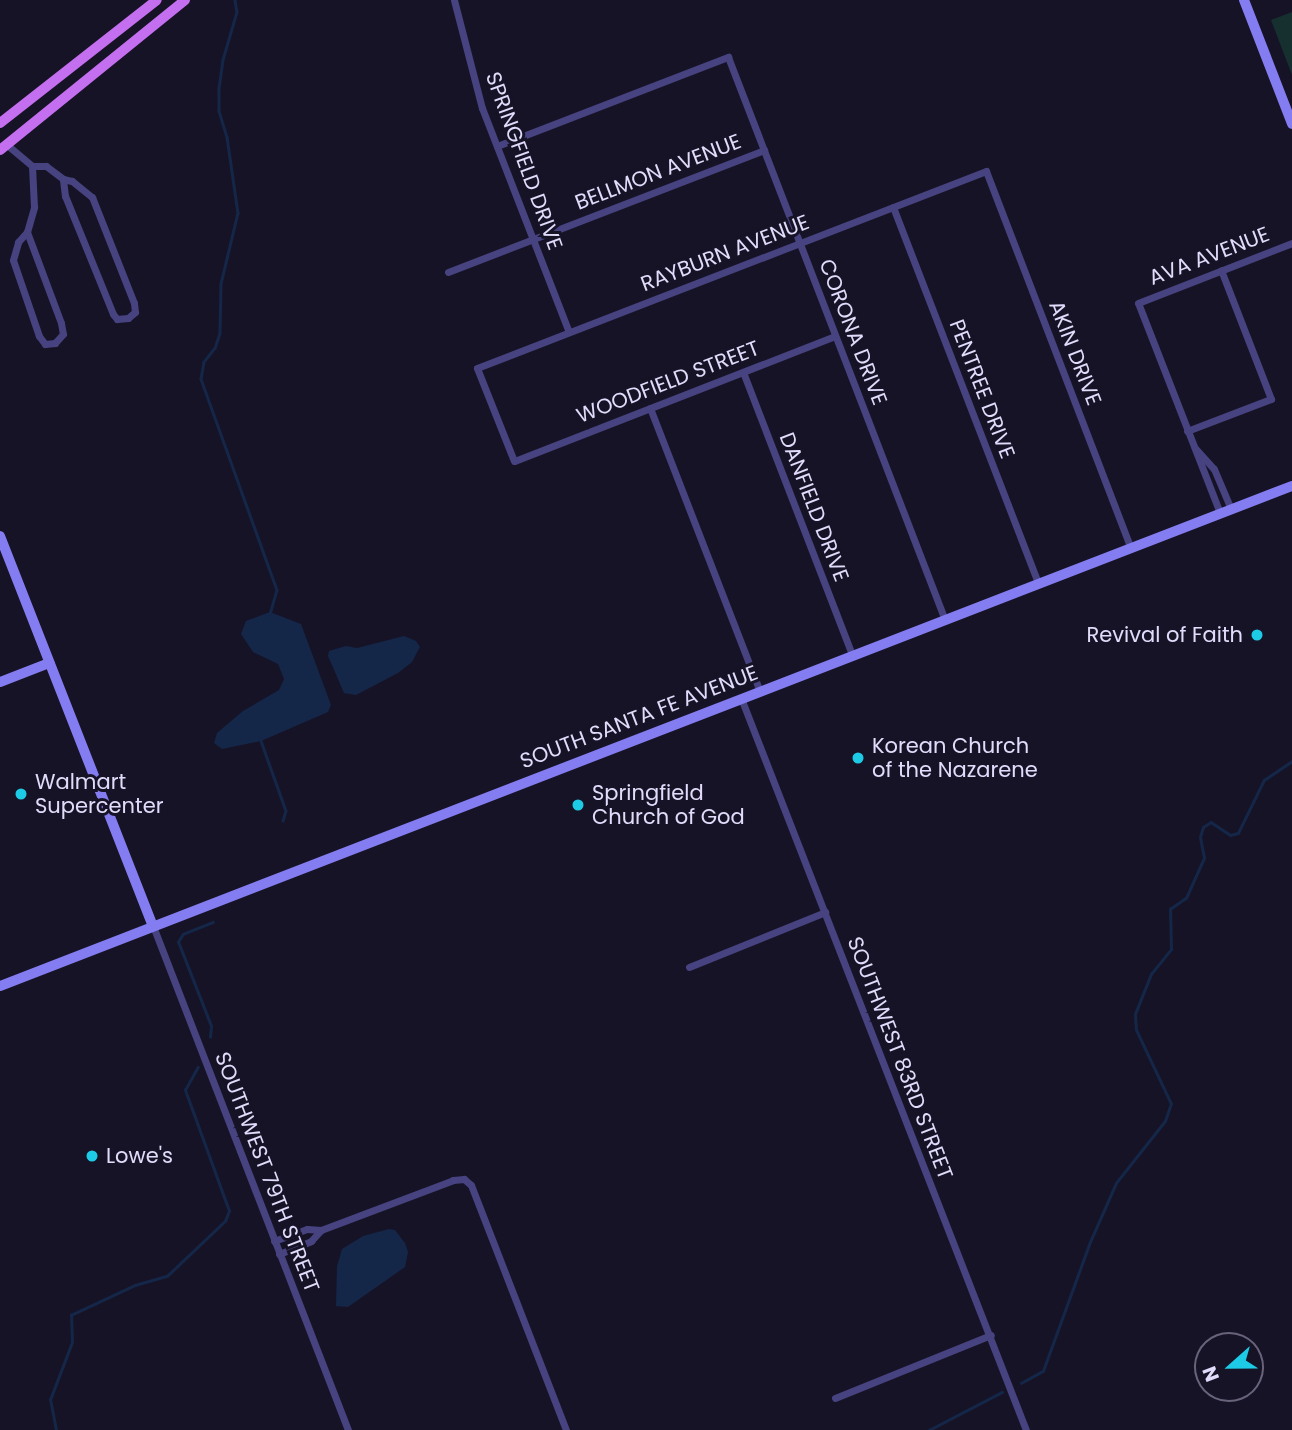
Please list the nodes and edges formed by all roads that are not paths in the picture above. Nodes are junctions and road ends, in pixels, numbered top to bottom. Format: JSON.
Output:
{"nodes":[{"id":1,"x":157,"y":0,"type":"edge"},
{"id":2,"x":185,"y":0,"type":"edge"},
{"id":3,"x":454,"y":0,"type":"edge"},
{"id":4,"x":1244,"y":0,"type":"edge"},
{"id":5,"x":139,"y":14,"type":"junction"},
{"id":6,"x":151,"y":28,"type":"junction"},
{"id":7,"x":0,"y":123,"type":"edge"},
{"id":8,"x":1292,"y":124,"type":"edge"},
{"id":9,"x":497,"y":146,"type":"junction"},
{"id":10,"x":3,"y":147,"type":"edge"},
{"id":11,"x":764,"y":150,"type":"junction"},
{"id":12,"x":32,"y":166,"type":"junction"},
{"id":13,"x":986,"y":171,"type":"joint"},
{"id":14,"x":63,"y":179,"type":"junction"},
{"id":15,"x":892,"y":207,"type":"junction"},
{"id":16,"x":27,"y":232,"type":"junction"},
{"id":17,"x":533,"y":239,"type":"junction"},
{"id":18,"x":800,"y":243,"type":"junction"},
{"id":19,"x":1292,"y":243,"type":"edge"},
{"id":20,"x":1221,"y":270,"type":"junction"},
{"id":21,"x":448,"y":272,"type":"dead end"},
{"id":22,"x":569,"y":332,"type":"junction"},
{"id":23,"x":835,"y":336,"type":"junction"},
{"id":24,"x":743,"y":372,"type":"junction"},
{"id":25,"x":650,"y":408,"type":"junction"},
{"id":26,"x":1187,"y":431,"type":"junction"},
{"id":27,"x":1192,"y":444,"type":"junction"},
{"id":28,"x":514,"y":461,"type":"joint"},
{"id":29,"x":1292,"y":486,"type":"edge"},
{"id":30,"x":1230,"y":509,"type":"junction"},
{"id":31,"x":1220,"y":513,"type":"junction"},
{"id":32,"x":0,"y":536,"type":"edge"},
{"id":33,"x":1131,"y":548,"type":"junction"},
{"id":34,"x":1038,"y":583,"type":"junction"},
{"id":35,"x":945,"y":620,"type":"junction"},
{"id":36,"x":852,"y":655,"type":"junction"},
{"id":37,"x":49,"y":663,"type":"junction"},
{"id":38,"x":0,"y":682,"type":"edge"},
{"id":39,"x":760,"y":691,"type":"junction"},
{"id":40,"x":741,"y":698,"type":"junction"},
{"id":41,"x":825,"y":912,"type":"junction"},
{"id":42,"x":153,"y":926,"type":"junction"},
{"id":43,"x":689,"y":967,"type":"dead end"},
{"id":44,"x":0,"y":986,"type":"edge"},
{"id":45,"x":321,"y":1230,"type":"junction"},
{"id":46,"x":274,"y":1241,"type":"junction"},
{"id":47,"x":279,"y":1254,"type":"junction"},
{"id":48,"x":991,"y":1335,"type":"junction"},
{"id":49,"x":835,"y":1398,"type":"dead end"},
{"id":50,"x":348,"y":1430,"type":"edge"},
{"id":51,"x":566,"y":1430,"type":"edge"},
{"id":52,"x":1026,"y":1430,"type":"edge"}],
"edges":[{"from":1,"to":5,"type":"main road"},
{"from":2,"to":6,"type":"main road"},
{"from":3,"to":9,"type":"street","name":"SPRINGFIELD DRIVE"},
{"from":4,"to":8,"type":"main road"},
{"from":5,"to":6,"type":"main road"},
{"from":5,"to":7,"type":"main road"},
{"from":6,"to":10,"type":"main road"},
{"from":9,"to":11,"type":"street","name":"CORONA DRIVE"},
{"from":9,"to":17,"type":"street","name":"SPRINGFIELD DRIVE"},
{"from":10,"to":12,"type":"street"},
{"from":11,"to":17,"type":"street","name":"BELLMON AVENUE"},
{"from":11,"to":18,"type":"street","name":"CORONA DRIVE"},
{"from":12,"to":14,"type":"street"},
{"from":12,"to":16,"type":"street"},
{"from":13,"to":15,"type":"street","name":"RAYBURN AVENUE"},
{"from":13,"to":33,"type":"street","name":"AKIN DRIVE"},
{"from":14,"to":14,"type":"street"},
{"from":15,"to":18,"type":"street","name":"RAYBURN AVENUE"},
{"from":15,"to":34,"type":"street","name":"PENTREE DRIVE"},
{"from":16,"to":16,"type":"street"},
{"from":17,"to":21,"type":"street","name":"BELLMON AVENUE"},
{"from":17,"to":22,"type":"street","name":"SPRINGFIELD DRIVE"},
{"from":18,"to":22,"type":"street","name":"RAYBURN AVENUE"},
{"from":18,"to":23,"type":"street","name":"CORONA DRIVE"},
{"from":19,"to":20,"type":"street","name":"AVA AVENUE"},
{"from":20,"to":26,"type":"street","name":"AVA AVENUE"},
{"from":20,"to":26,"type":"street"},
{"from":22,"to":28,"type":"street","name":"RAYBURN AVENUE"},
{"from":23,"to":24,"type":"street","name":"WOODFIELD STREET"},
{"from":23,"to":35,"type":"street","name":"CORONA DRIVE"},
{"from":24,"to":25,"type":"street","name":"WOODFIELD STREET"},
{"from":24,"to":36,"type":"street","name":"DANFIELD DRIVE"},
{"from":25,"to":28,"type":"street","name":"WOODFIELD STREET"},
{"from":25,"to":39,"type":"street"},
{"from":26,"to":27,"type":"street"},
{"from":27,"to":30,"type":"street"},
{"from":27,"to":31,"type":"street"},
{"from":29,"to":30,"type":"main road","name":"SOUTH SANTA FE AVENUE"},
{"from":30,"to":31,"type":"main road","name":"SOUTH SANTA FE AVENUE"},
{"from":31,"to":33,"type":"main road","name":"SOUTH SANTA FE AVENUE"},
{"from":32,"to":37,"type":"main road"},
{"from":33,"to":34,"type":"main road","name":"SOUTH SANTA FE AVENUE"},
{"from":34,"to":35,"type":"main road","name":"SOUTH SANTA FE AVENUE"},
{"from":35,"to":36,"type":"main road","name":"SOUTH SANTA FE AVENUE"},
{"from":36,"to":39,"type":"main road","name":"SOUTH SANTA FE AVENUE"},
{"from":37,"to":38,"type":"main road"},
{"from":37,"to":42,"type":"main road"},
{"from":39,"to":40,"type":"main road","name":"SOUTH SANTA FE AVENUE"},
{"from":40,"to":41,"type":"street","name":"SOUTHWEST 83RD STREET"},
{"from":40,"to":42,"type":"main road","name":"SOUTH SANTA FE AVENUE"},
{"from":41,"to":43,"type":"street"},
{"from":41,"to":48,"type":"street","name":"SOUTHWEST 83RD STREET"},
{"from":42,"to":44,"type":"main road","name":"SOUTH SANTA FE AVENUE"},
{"from":42,"to":46,"type":"street","name":"SOUTHWEST 79TH STREET"},
{"from":45,"to":46,"type":"street"},
{"from":45,"to":47,"type":"street"},
{"from":45,"to":51,"type":"street"},
{"from":46,"to":47,"type":"street","name":"SOUTHWEST 79TH STREET"},
{"from":47,"to":50,"type":"street","name":"SOUTHWEST 79TH STREET"},
{"from":48,"to":49,"type":"street"},
{"from":48,"to":52,"type":"street","name":"SOUTHWEST 83RD STREET"}]}
